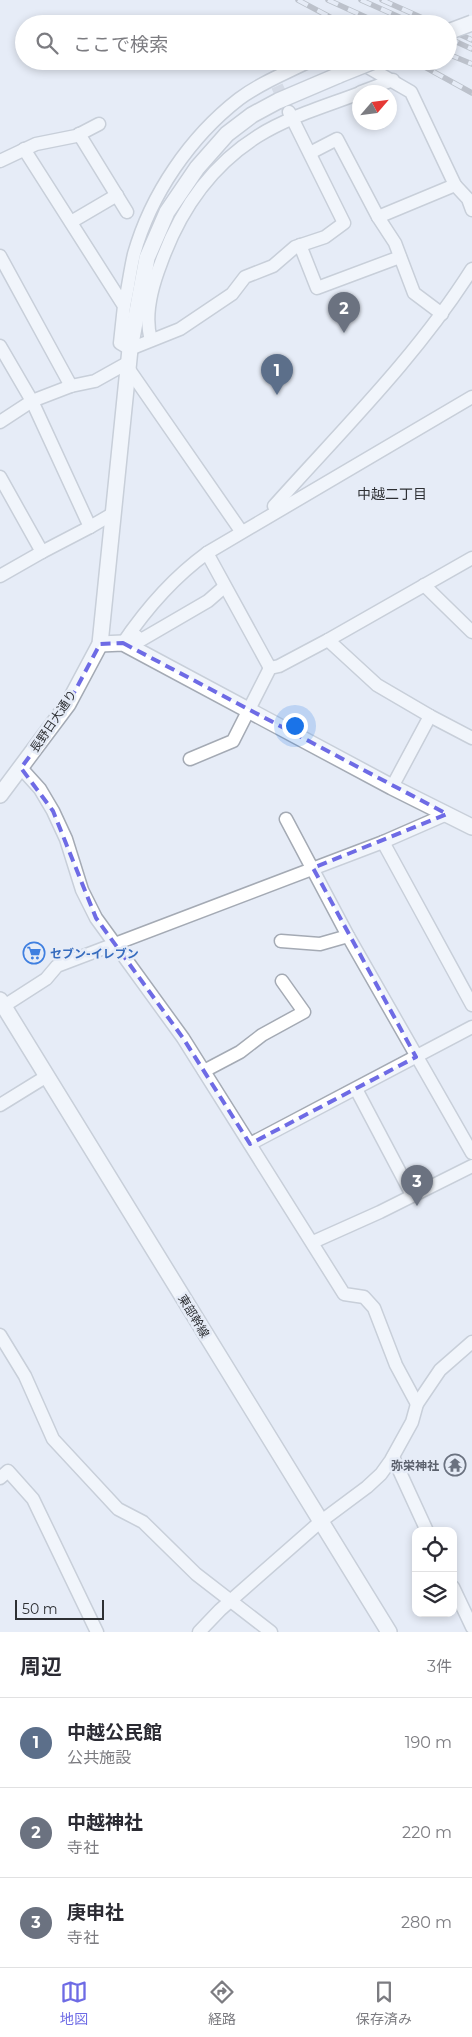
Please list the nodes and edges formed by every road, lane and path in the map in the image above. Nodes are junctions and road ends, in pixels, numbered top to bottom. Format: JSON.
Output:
{"nodes":[{"id":1,"x":472,"y":23,"type":"edge"},
{"id":2,"x":457,"y":29,"type":"edge"},
{"id":3,"x":295,"y":70,"type":"edge"},
{"id":4,"x":352,"y":70,"type":"edge"},
{"id":5,"x":374,"y":70,"type":"edge"},
{"id":6,"x":393,"y":80,"type":"junction"},
{"id":7,"x":380,"y":85,"type":"edge"},
{"id":8,"x":352,"y":96,"type":"edge"},
{"id":9,"x":291,"y":116,"type":"junction"},
{"id":10,"x":100,"y":124,"type":"dead end"},
{"id":11,"x":79,"y":134,"type":"junction"},
{"id":12,"x":24,"y":149,"type":"junction"},
{"id":13,"x":310,"y":153,"type":"junction"},
{"id":14,"x":0,"y":161,"type":"edge"},
{"id":15,"x":455,"y":185,"type":"junction"},
{"id":16,"x":117,"y":195,"type":"junction"},
{"id":17,"x":472,"y":210,"type":"edge"},
{"id":18,"x":127,"y":212,"type":"dead end"},
{"id":19,"x":378,"y":217,"type":"junction"},
{"id":20,"x":71,"y":222,"type":"junction"},
{"id":21,"x":300,"y":245,"type":"junction"},
{"id":22,"x":0,"y":256,"type":"edge"},
{"id":23,"x":400,"y":257,"type":"junction"},
{"id":24,"x":472,"y":269,"type":"edge"},
{"id":25,"x":124,"y":306,"type":"junction"},
{"id":26,"x":442,"y":314,"type":"junction"},
{"id":27,"x":151,"y":340,"type":"junction"},
{"id":28,"x":0,"y":346,"type":"edge"},
{"id":29,"x":129,"y":360,"type":"junction"},
{"id":30,"x":71,"y":386,"type":"junction"},
{"id":31,"x":472,"y":397,"type":"edge"},
{"id":32,"x":32,"y":400,"type":"junction"},
{"id":33,"x":0,"y":422,"type":"edge"},
{"id":34,"x":0,"y":477,"type":"edge"},
{"id":35,"x":274,"y":506,"type":"dead end"},
{"id":36,"x":114,"y":513,"type":"junction"},
{"id":37,"x":90,"y":527,"type":"junction"},
{"id":38,"x":241,"y":532,"type":"junction"},
{"id":39,"x":42,"y":552,"type":"junction"},
{"id":40,"x":207,"y":552,"type":"junction"},
{"id":41,"x":472,"y":558,"type":"edge"},
{"id":42,"x":0,"y":576,"type":"edge"},
{"id":43,"x":424,"y":585,"type":"junction"},
{"id":44,"x":224,"y":587,"type":"junction"},
{"id":45,"x":472,"y":632,"type":"edge"},
{"id":46,"x":127,"y":638,"type":"junction"},
{"id":47,"x":328,"y":640,"type":"junction"},
{"id":48,"x":100,"y":644,"type":"junction"},
{"id":49,"x":270,"y":668,"type":"junction"},
{"id":50,"x":249,"y":710,"type":"junction"},
{"id":51,"x":430,"y":716,"type":"junction"},
{"id":52,"x":472,"y":738,"type":"edge"},
{"id":53,"x":190,"y":759,"type":"dead end"},
{"id":54,"x":21,"y":768,"type":"junction"},
{"id":55,"x":392,"y":787,"type":"junction"},
{"id":56,"x":0,"y":794,"type":"edge"},
{"id":57,"x":447,"y":814,"type":"junction"},
{"id":58,"x":286,"y":819,"type":"dead end"},
{"id":59,"x":472,"y":827,"type":"edge"},
{"id":60,"x":383,"y":842,"type":"junction"},
{"id":61,"x":313,"y":868,"type":"junction"},
{"id":62,"x":348,"y":936,"type":"junction"},
{"id":63,"x":281,"y":941,"type":"dead end"},
{"id":64,"x":115,"y":942,"type":"junction"},
{"id":65,"x":282,"y":980,"type":"dead end"},
{"id":66,"x":2,"y":1003,"type":"edge"},
{"id":67,"x":472,"y":1005,"type":"edge"},
{"id":68,"x":472,"y":1027,"type":"edge"},
{"id":69,"x":416,"y":1057,"type":"junction"},
{"id":70,"x":204,"y":1071,"type":"junction"},
{"id":71,"x":47,"y":1076,"type":"junction"},
{"id":72,"x":356,"y":1089,"type":"junction"},
{"id":73,"x":0,"y":1105,"type":"edge"},
{"id":74,"x":250,"y":1144,"type":"junction"},
{"id":75,"x":472,"y":1153,"type":"edge"},
{"id":76,"x":472,"y":1166,"type":"edge"},
{"id":77,"x":412,"y":1195,"type":"junction"},
{"id":78,"x":313,"y":1242,"type":"junction"},
{"id":79,"x":0,"y":1335,"type":"edge"},
{"id":80,"x":472,"y":1342,"type":"edge"},
{"id":81,"x":416,"y":1404,"type":"junction"},
{"id":82,"x":393,"y":1457,"type":"junction"},
{"id":83,"x":0,"y":1478,"type":"edge"},
{"id":84,"x":320,"y":1522,"type":"junction"},
{"id":85,"x":425,"y":1527,"type":"edge"},
{"id":86,"x":457,"y":1595,"type":"edge"},
{"id":87,"x":231,"y":1601,"type":"junction"},
{"id":88,"x":472,"y":1627,"type":"edge"},
{"id":89,"x":97,"y":1632,"type":"edge"},
{"id":90,"x":199,"y":1632,"type":"edge"},
{"id":91,"x":272,"y":1632,"type":"edge"},
{"id":92,"x":389,"y":1632,"type":"edge"}],
"edges":[{"from":1,"to":2,"type":"street","bridge":true},
{"from":3,"to":25,"type":"street"},
{"from":4,"to":29,"type":"street","bridge":true},
{"from":5,"to":6,"type":"street"},
{"from":6,"to":7,"type":"street"},
{"from":6,"to":15,"type":"street"},
{"from":8,"to":9,"type":"street"},
{"from":9,"to":13,"type":"street"},
{"from":9,"to":27,"type":"street"},
{"from":10,"to":11,"type":"street"},
{"from":11,"to":12,"type":"street"},
{"from":11,"to":16,"type":"street"},
{"from":12,"to":14,"type":"street"},
{"from":12,"to":20,"type":"street"},
{"from":13,"to":19,"type":"street"},
{"from":13,"to":21,"type":"street"},
{"from":15,"to":17,"type":"street"},
{"from":15,"to":19,"type":"street"},
{"from":16,"to":18,"type":"street"},
{"from":16,"to":20,"type":"street"},
{"from":19,"to":23,"type":"street"},
{"from":20,"to":25,"type":"street"},
{"from":21,"to":23,"type":"street"},
{"from":21,"to":27,"type":"street"},
{"from":22,"to":30,"type":"street"},
{"from":23,"to":26,"type":"street"},
{"from":24,"to":26,"type":"street"},
{"from":25,"to":29,"type":"street"},
{"from":26,"to":35,"type":"street"},
{"from":27,"to":29,"type":"street"},
{"from":28,"to":32,"type":"street"},
{"from":29,"to":30,"type":"street"},
{"from":29,"to":36,"type":"street"},
{"from":29,"to":38,"type":"street"},
{"from":30,"to":32,"type":"street"},
{"from":31,"to":38,"type":"street"},
{"from":32,"to":33,"type":"street"},
{"from":32,"to":37,"type":"street"},
{"from":34,"to":39,"type":"street"},
{"from":36,"to":37,"type":"street"},
{"from":36,"to":48,"type":"street"},
{"from":37,"to":39,"type":"street"},
{"from":38,"to":40,"type":"street"},
{"from":39,"to":42,"type":"street"},
{"from":40,"to":44,"type":"street"},
{"from":40,"to":46,"type":"street"},
{"from":41,"to":43,"type":"street"},
{"from":43,"to":45,"type":"street"},
{"from":43,"to":47,"type":"street"},
{"from":44,"to":46,"type":"street"},
{"from":44,"to":49,"type":"street"},
{"from":46,"to":48,"type":"street"},
{"from":46,"to":50,"type":"street"},
{"from":47,"to":49,"type":"street"},
{"from":47,"to":51,"type":"street"},
{"from":48,"to":54,"type":"street","name":"長野日大通り"},
{"from":49,"to":50,"type":"street"},
{"from":50,"to":53,"type":"street"},
{"from":50,"to":55,"type":"street"},
{"from":51,"to":52,"type":"street"},
{"from":51,"to":55,"type":"street"},
{"from":54,"to":56,"type":"street","name":"長野日大通り"},
{"from":54,"to":64,"type":"street"},
{"from":55,"to":57,"type":"street"},
{"from":57,"to":59,"type":"street"},
{"from":57,"to":60,"type":"street"},
{"from":58,"to":61,"type":"street"},
{"from":60,"to":61,"type":"street"},
{"from":60,"to":67,"type":"street"},
{"from":61,"to":62,"type":"street"},
{"from":61,"to":64,"type":"street"},
{"from":62,"to":63,"type":"street"},
{"from":62,"to":69,"type":"street"},
{"from":64,"to":66,"type":"street"},
{"from":64,"to":70,"type":"street"},
{"from":65,"to":70,"type":"street"},
{"from":66,"to":71,"type":"street","name":"東部幹線"},
{"from":68,"to":69,"type":"street"},
{"from":69,"to":72,"type":"street"},
{"from":69,"to":75,"type":"street"},
{"from":70,"to":74,"type":"street"},
{"from":71,"to":73,"type":"street"},
{"from":71,"to":84,"type":"street","name":"東部幹線"},
{"from":72,"to":74,"type":"street"},
{"from":72,"to":77,"type":"street"},
{"from":74,"to":78,"type":"street"},
{"from":76,"to":77,"type":"street"},
{"from":77,"to":78,"type":"street"},
{"from":78,"to":81,"type":"street"},
{"from":79,"to":87,"type":"street"},
{"from":80,"to":81,"type":"street"},
{"from":81,"to":82,"type":"street"},
{"from":82,"to":84,"type":"street"},
{"from":82,"to":85,"type":"street"},
{"from":83,"to":89,"type":"street"},
{"from":84,"to":87,"type":"street"},
{"from":84,"to":92,"type":"street","name":"東部幹線"},
{"from":86,"to":88,"type":"street"},
{"from":87,"to":90,"type":"street"},
{"from":87,"to":91,"type":"street"}]}
